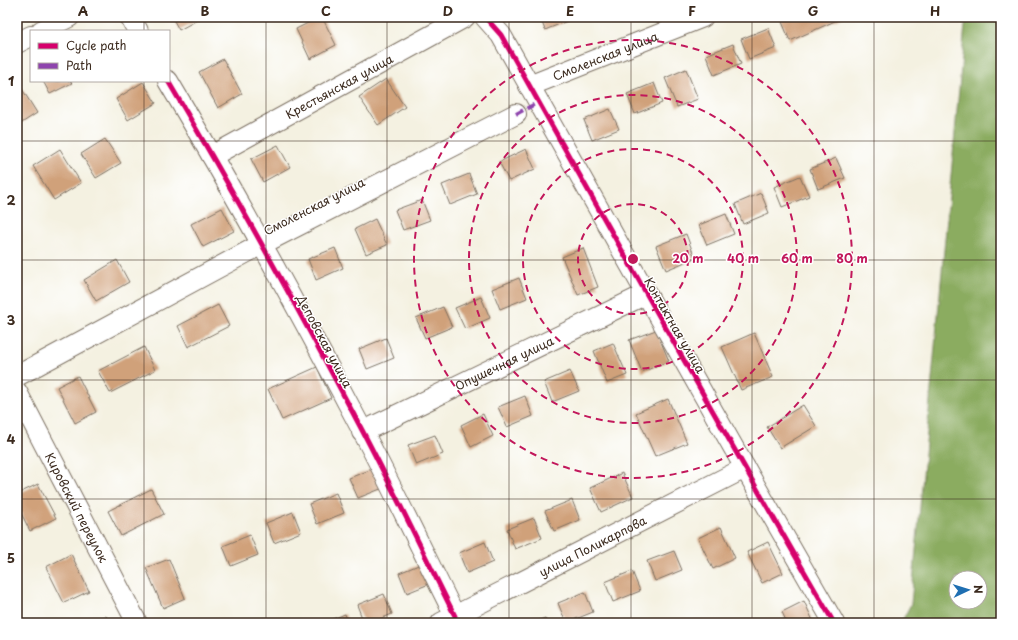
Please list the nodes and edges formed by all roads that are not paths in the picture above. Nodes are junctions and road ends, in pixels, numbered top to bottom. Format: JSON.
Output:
{"nodes":[{"id":1,"x":69,"y":17,"type":"edge"},
{"id":2,"x":130,"y":17,"type":"edge"},
{"id":3,"x":465,"y":17,"type":"edge"},
{"id":4,"x":485,"y":17,"type":"edge"},
{"id":5,"x":703,"y":17,"type":"edge"},
{"id":6,"x":43,"y":30,"type":"edge"},
{"id":7,"x":137,"y":30,"type":"edge"},
{"id":8,"x":30,"y":36,"type":"edge"},
{"id":9,"x":17,"y":43,"type":"edge"},
{"id":10,"x":169,"y":82,"type":"edge"},
{"id":11,"x":529,"y":86,"type":"junction"},
{"id":12,"x":516,"y":114,"type":"dead end"},
{"id":13,"x":212,"y":156,"type":"junction"},
{"id":14,"x":262,"y":244,"type":"junction"},
{"id":15,"x":646,"y":294,"type":"junction"},
{"id":16,"x":17,"y":376,"type":"edge"},
{"id":17,"x":17,"y":392,"type":"edge"},
{"id":18,"x":362,"y":432,"type":"junction"},
{"id":19,"x":745,"y":468,"type":"junction"},
{"id":20,"x":448,"y":619,"type":"edge"},
{"id":21,"x":137,"y":623,"type":"edge"},
{"id":22,"x":834,"y":623,"type":"edge"}],
"edges":[{"from":1,"to":6,"type":"street"},
{"from":2,"to":7,"type":"street"},
{"from":3,"to":13,"type":"street","name":"Крестьянская улица"},
{"from":4,"to":11,"type":"street","name":"Контактная улица"},
{"from":5,"to":11,"type":"street","name":"Смоленская улица"},
{"from":8,"to":9,"type":"street"},
{"from":10,"to":13,"type":"street","name":"Деповская улица"},
{"from":11,"to":15,"type":"street","name":"Контактная улица"},
{"from":12,"to":14,"type":"street","name":"Смоленская улица"},
{"from":13,"to":14,"type":"street","name":"Деповская улица"},
{"from":14,"to":16,"type":"street","name":"Смоленская улица"},
{"from":14,"to":18,"type":"street","name":"Деповская улица"},
{"from":15,"to":18,"type":"street","name":"Опушечная улица"},
{"from":15,"to":19,"type":"street","name":"Контактная улица"},
{"from":17,"to":21,"type":"street","name":"Кировский переулок"},
{"from":18,"to":20,"type":"street","name":"Деповская улица"},
{"from":19,"to":20,"type":"street","name":"улица Поликарпова"},
{"from":19,"to":22,"type":"street","name":"Контактная улица"}]}
